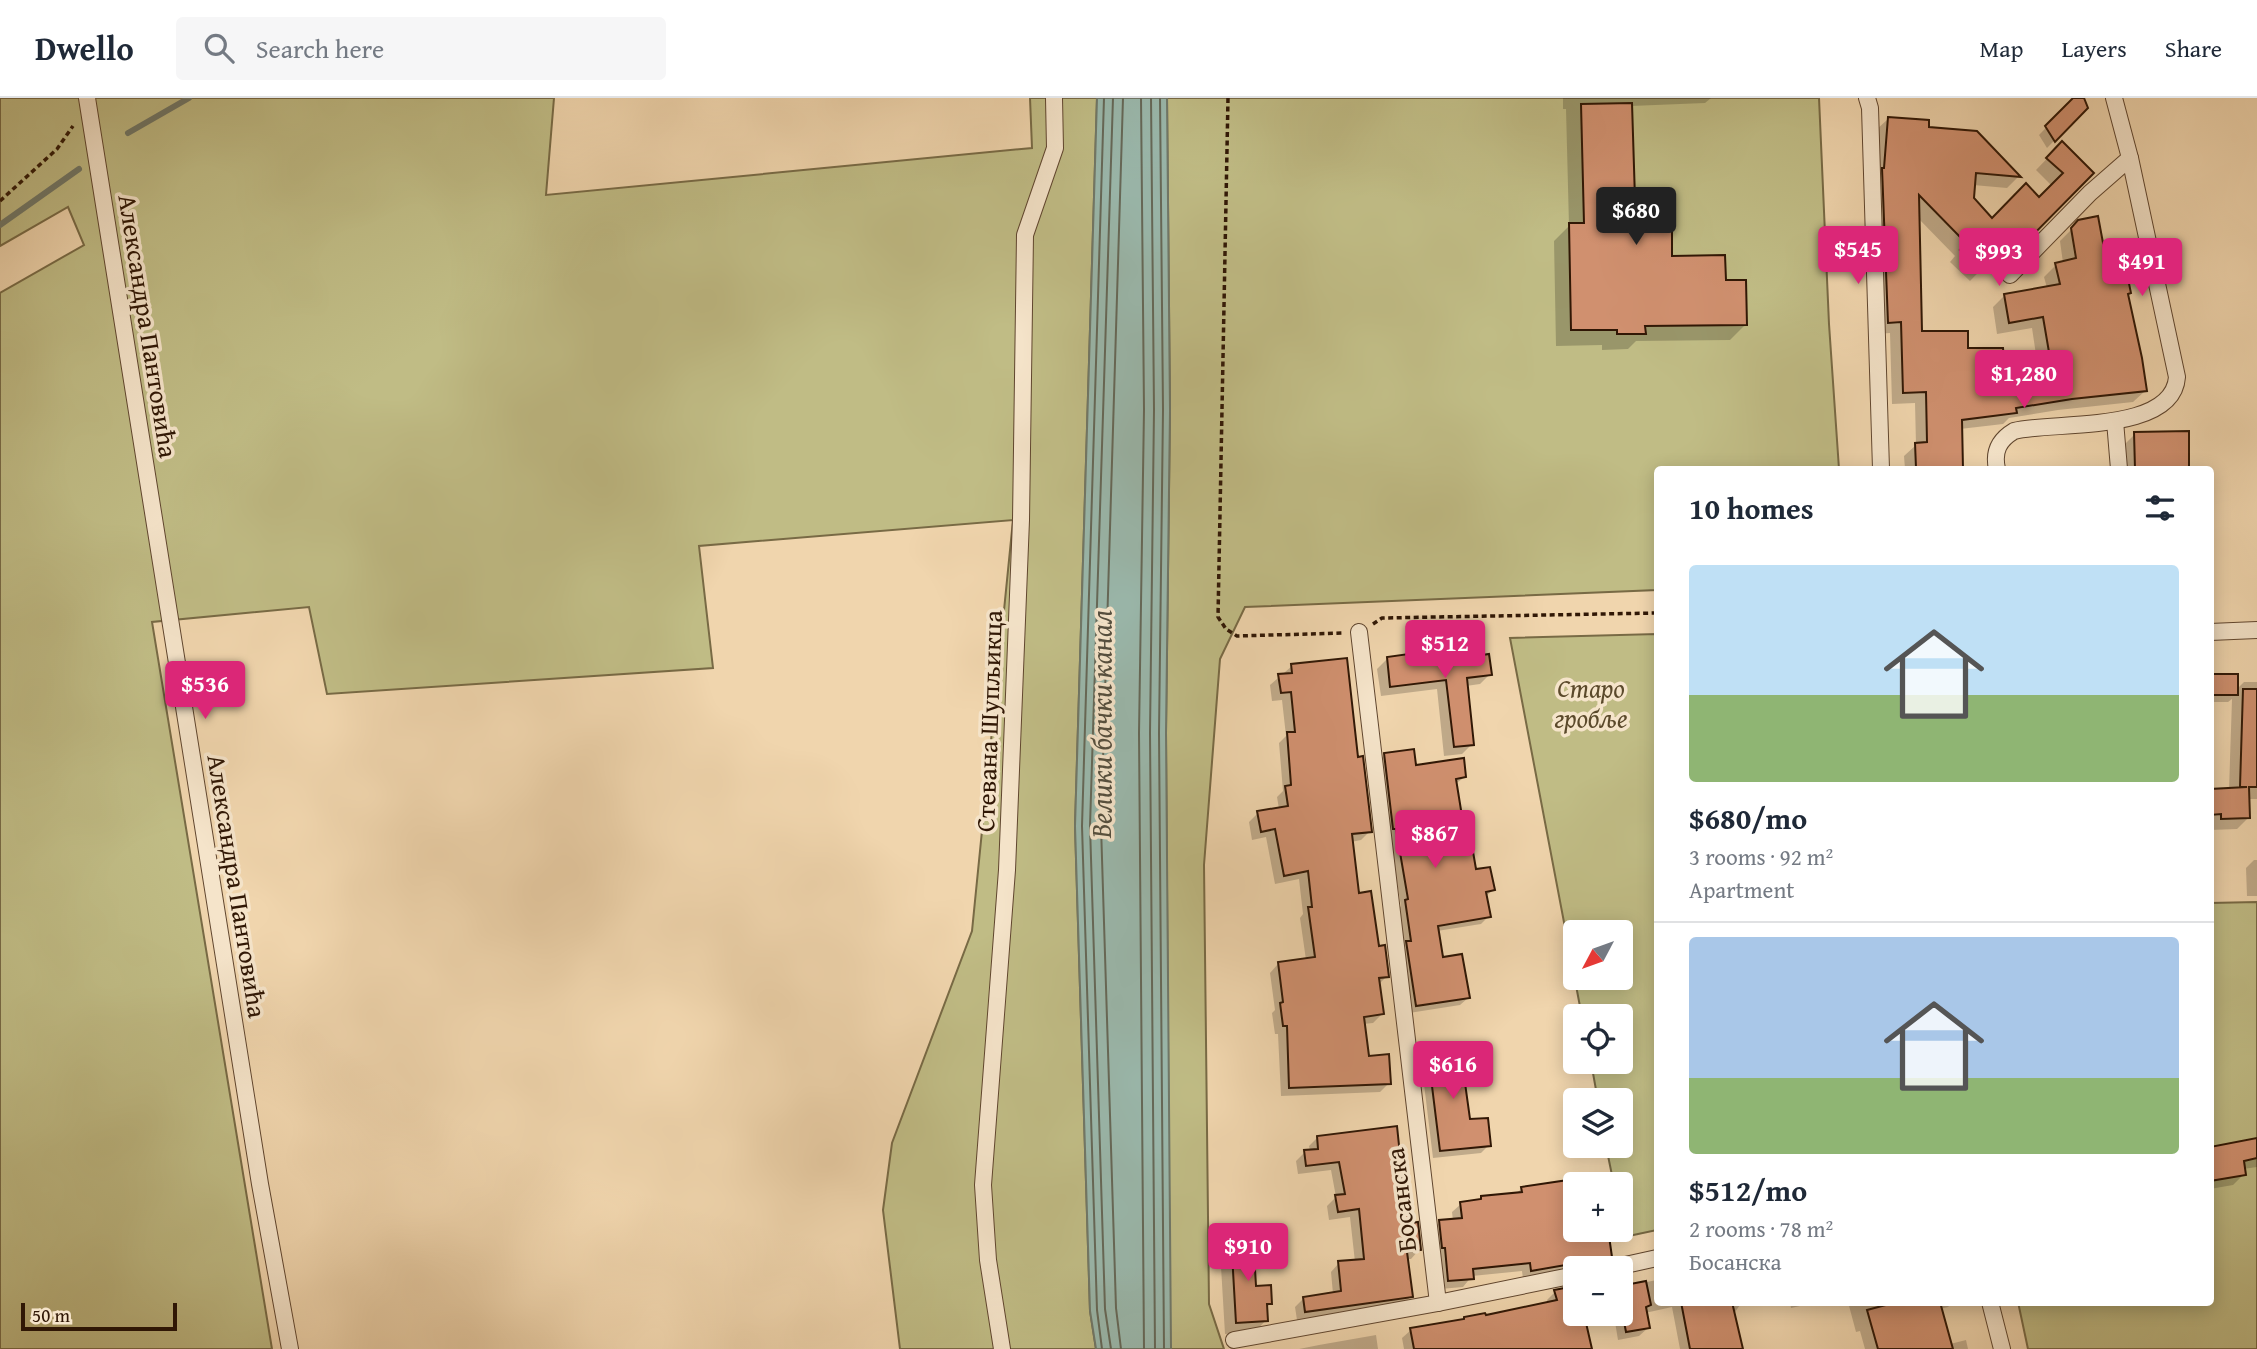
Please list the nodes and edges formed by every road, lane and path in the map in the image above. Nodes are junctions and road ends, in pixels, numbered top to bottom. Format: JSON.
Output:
{"nodes":[{"id":1,"x":1054,"y":98,"type":"edge"},
{"id":2,"x":1228,"y":98,"type":"edge"},
{"id":3,"x":1867,"y":98,"type":"edge"},
{"id":4,"x":2114,"y":98,"type":"edge"},
{"id":5,"x":87,"y":99,"type":"edge"},
{"id":6,"x":2130,"y":158,"type":"junction"},
{"id":7,"x":0,"y":201,"type":"edge"},
{"id":8,"x":2010,"y":275,"type":"dead end"},
{"id":9,"x":2115,"y":421,"type":"junction"},
{"id":10,"x":1881,"y":466,"type":"edge"},
{"id":11,"x":1997,"y":466,"type":"edge"},
{"id":12,"x":2119,"y":466,"type":"edge"},
{"id":13,"x":1654,"y":613,"type":"edge"},
{"id":14,"x":2257,"y":630,"type":"edge"},
{"id":15,"x":1359,"y":632,"type":"junction"},
{"id":16,"x":2214,"y":632,"type":"edge"},
{"id":17,"x":1654,"y":1259,"type":"edge"},
{"id":18,"x":1633,"y":1263,"type":"edge"},
{"id":19,"x":1563,"y":1277,"type":"edge"},
{"id":20,"x":1438,"y":1303,"type":"junction"},
{"id":21,"x":1991,"y":1306,"type":"edge"},
{"id":22,"x":1234,"y":1339,"type":"dead end"},
{"id":23,"x":290,"y":1349,"type":"edge"},
{"id":24,"x":1002,"y":1349,"type":"edge"},
{"id":25,"x":2002,"y":1349,"type":"edge"}],
"edges":[{"from":1,"to":24,"type":"street","name":"Стевана Шупљикца"},
{"from":2,"to":15,"type":"path"},
{"from":3,"to":10,"type":"street"},
{"from":4,"to":6,"type":"street"},
{"from":5,"to":7,"type":"path"},
{"from":5,"to":23,"type":"street","name":"Александра Пантовића"},
{"from":6,"to":8,"type":"street"},
{"from":6,"to":9,"type":"street"},
{"from":9,"to":11,"type":"street"},
{"from":9,"to":12,"type":"street"},
{"from":13,"to":15,"type":"path"},
{"from":14,"to":16,"type":"street"},
{"from":15,"to":20,"type":"street","name":"Босанска"},
{"from":17,"to":18,"type":"street"},
{"from":19,"to":20,"type":"street"},
{"from":20,"to":22,"type":"street"},
{"from":21,"to":25,"type":"street"}]}
